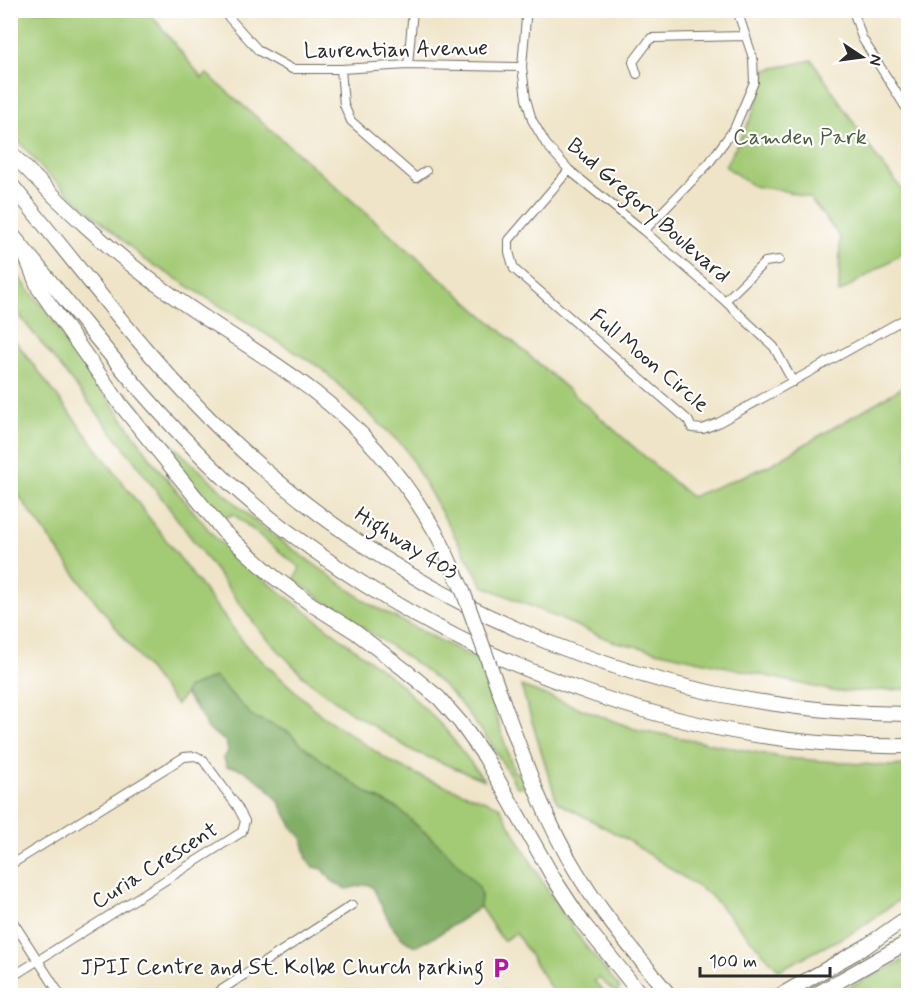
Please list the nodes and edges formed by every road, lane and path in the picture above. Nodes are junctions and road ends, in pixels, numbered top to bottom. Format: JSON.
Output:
{"nodes":[{"id":1,"x":222,"y":10,"type":"edge"},
{"id":2,"x":413,"y":10,"type":"edge"},
{"id":3,"x":529,"y":10,"type":"edge"},
{"id":4,"x":737,"y":10,"type":"edge"},
{"id":5,"x":853,"y":10,"type":"edge"},
{"id":6,"x":747,"y":36,"type":"junction"},
{"id":7,"x":408,"y":65,"type":"junction"},
{"id":8,"x":522,"y":67,"type":"junction"},
{"id":9,"x":341,"y":69,"type":"junction"},
{"id":10,"x":637,"y":74,"type":"dead end"},
{"id":11,"x":909,"y":111,"type":"edge"},
{"id":12,"x":10,"y":152,"type":"edge"},
{"id":13,"x":568,"y":170,"type":"junction"},
{"id":14,"x":426,"y":171,"type":"dead end"},
{"id":15,"x":10,"y":183,"type":"edge"},
{"id":16,"x":644,"y":231,"type":"junction"},
{"id":17,"x":10,"y":232,"type":"edge"},
{"id":18,"x":21,"y":244,"type":"junction"},
{"id":19,"x":779,"y":260,"type":"dead end"},
{"id":20,"x":725,"y":301,"type":"junction"},
{"id":21,"x":909,"y":317,"type":"edge"},
{"id":22,"x":793,"y":382,"type":"junction"},
{"id":23,"x":909,"y":714,"type":"edge"},
{"id":24,"x":909,"y":746,"type":"edge"},
{"id":25,"x":10,"y":865,"type":"edge"},
{"id":26,"x":352,"y":905,"type":"dead end"},
{"id":27,"x":909,"y":916,"type":"edge"},
{"id":28,"x":10,"y":917,"type":"edge"},
{"id":29,"x":909,"y":942,"type":"edge"},
{"id":30,"x":39,"y":961,"type":"junction"},
{"id":31,"x":10,"y":978,"type":"edge"},
{"id":32,"x":784,"y":993,"type":"edge"},
{"id":33,"x":61,"y":996,"type":"edge"},
{"id":34,"x":212,"y":996,"type":"edge"},
{"id":35,"x":642,"y":996,"type":"edge"},
{"id":36,"x":670,"y":996,"type":"edge"},
{"id":37,"x":813,"y":996,"type":"edge"}],
"edges":[{"from":1,"to":9,"type":"street","name":"Laurentian Avenue"},
{"from":2,"to":7,"type":"street"},
{"from":3,"to":8,"type":"street","name":"Bud Gregory Boulevard"},
{"from":4,"to":6,"type":"street"},
{"from":5,"to":11,"type":"street"},
{"from":6,"to":10,"type":"street"},
{"from":6,"to":16,"type":"street"},
{"from":7,"to":8,"type":"street","name":"Laurentian Avenue"},
{"from":7,"to":9,"type":"street","name":"Laurentian Avenue"},
{"from":8,"to":13,"type":"street","name":"Bud Gregory Boulevard"},
{"from":9,"to":14,"type":"street"},
{"from":12,"to":36,"type":"highway","bridge":true},
{"from":13,"to":16,"type":"street","name":"Bud Gregory Boulevard"},
{"from":13,"to":22,"type":"street","name":"Full Moon Circle"},
{"from":15,"to":23,"type":"highway","name":"Highway 403"},
{"from":16,"to":20,"type":"street","name":"Bud Gregory Boulevard"},
{"from":17,"to":18,"type":"highway"},
{"from":18,"to":24,"type":"highway"},
{"from":18,"to":35,"type":"highway"},
{"from":19,"to":20,"type":"street"},
{"from":20,"to":22,"type":"street","name":"Bud Gregory Boulevard"},
{"from":21,"to":22,"type":"street","name":"Full Moon Circle"},
{"from":25,"to":30,"type":"street","name":"Curia Crescent"},
{"from":26,"to":34,"type":"street"},
{"from":27,"to":32,"type":"highway"},
{"from":28,"to":30,"type":"street"},
{"from":29,"to":37,"type":"highway"},
{"from":30,"to":31,"type":"street","name":"Curia Crescent"},
{"from":30,"to":33,"type":"street"}]}
